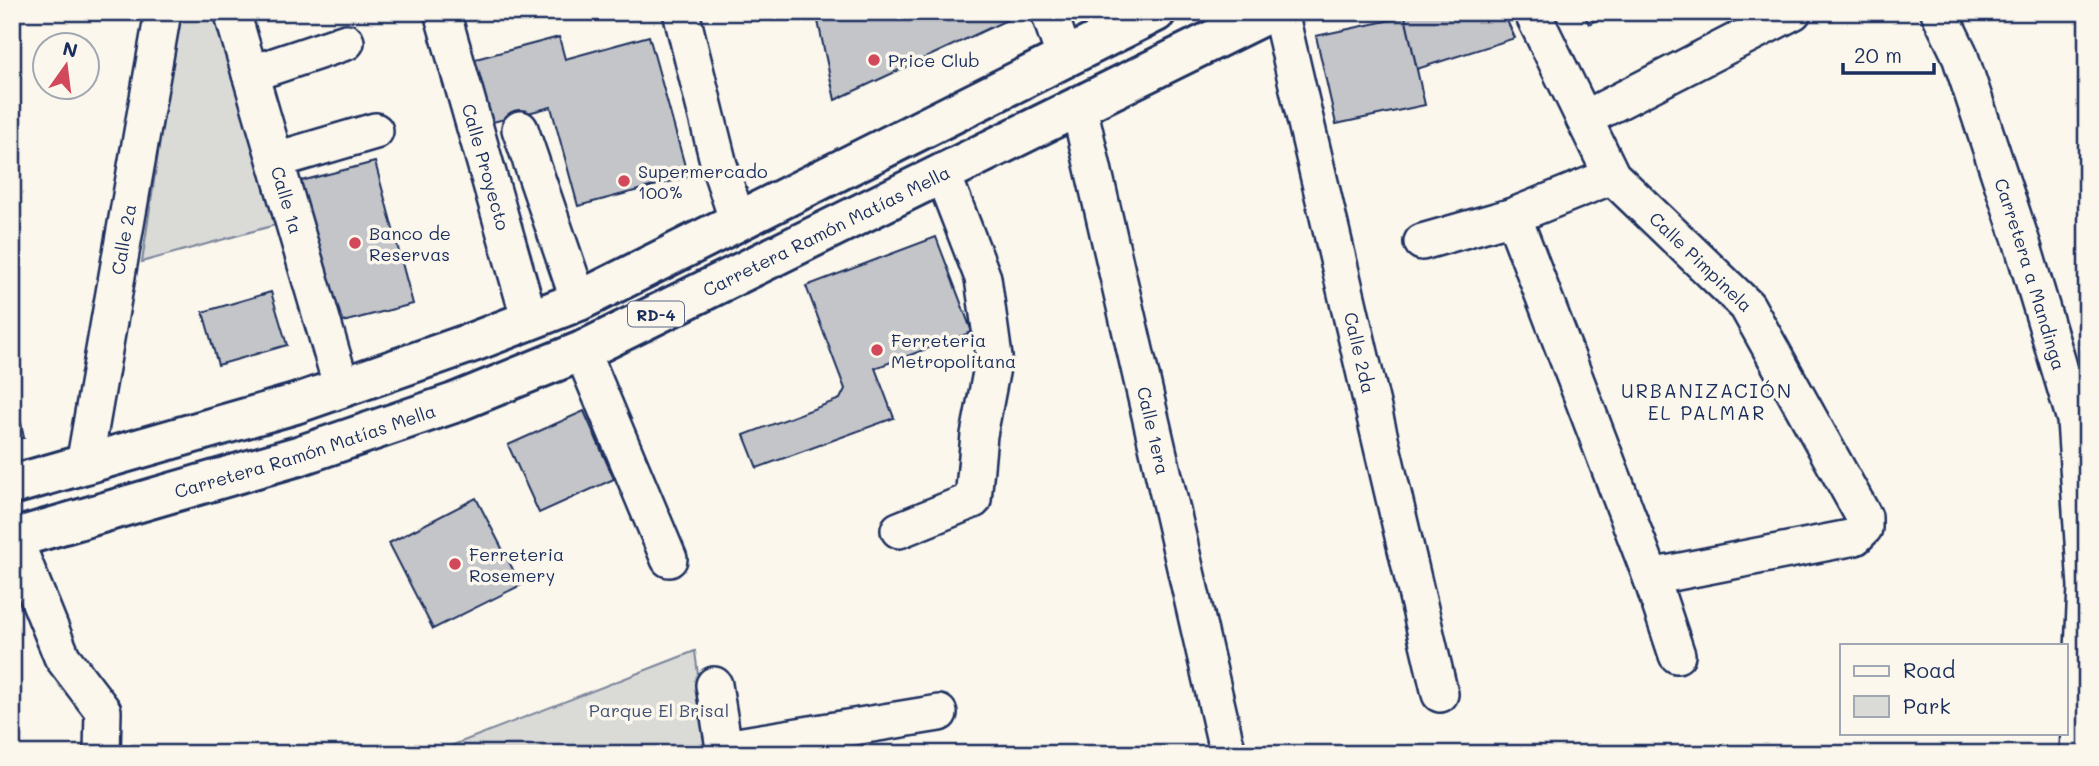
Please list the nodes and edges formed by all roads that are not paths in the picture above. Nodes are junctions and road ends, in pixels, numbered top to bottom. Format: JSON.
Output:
{"nodes":[{"id":1,"x":163,"y":12,"type":"edge"},
{"id":2,"x":232,"y":12,"type":"edge"},
{"id":3,"x":442,"y":12,"type":"edge"},
{"id":4,"x":681,"y":12,"type":"edge"},
{"id":5,"x":1049,"y":12,"type":"edge"},
{"id":6,"x":1156,"y":12,"type":"edge"},
{"id":7,"x":1269,"y":12,"type":"edge"},
{"id":8,"x":1280,"y":12,"type":"edge"},
{"id":9,"x":1532,"y":12,"type":"edge"},
{"id":10,"x":1793,"y":12,"type":"edge"},
{"id":11,"x":1939,"y":12,"type":"edge"},
{"id":12,"x":346,"y":42,"type":"dead end"},
{"id":13,"x":1065,"y":59,"type":"junction"},
{"id":14,"x":250,"y":74,"type":"junction"},
{"id":15,"x":1079,"y":107,"type":"junction"},
{"id":16,"x":1584,"y":118,"type":"junction"},
{"id":17,"x":520,"y":129,"type":"dead end"},
{"id":18,"x":376,"y":131,"type":"dead end"},
{"id":19,"x":275,"y":160,"type":"junction"},
{"id":20,"x":942,"y":172,"type":"junction"},
{"id":21,"x":1612,"y":176,"type":"junction"},
{"id":22,"x":1513,"y":216,"type":"junction"},
{"id":23,"x":738,"y":222,"type":"junction"},
{"id":24,"x":1422,"y":242,"type":"dead end"},
{"id":25,"x":579,"y":301,"type":"junction"},
{"id":26,"x":530,"y":321,"type":"junction"},
{"id":27,"x":582,"y":351,"type":"junction"},
{"id":28,"x":342,"y":388,"type":"junction"},
{"id":29,"x":85,"y":465,"type":"junction"},
{"id":30,"x":12,"y":485,"type":"edge"},
{"id":31,"x":899,"y":530,"type":"dead end"},
{"id":32,"x":13,"y":538,"type":"edge"},
{"id":33,"x":669,"y":559,"type":"dead end"},
{"id":34,"x":1651,"y":577,"type":"junction"},
{"id":35,"x":1677,"y":655,"type":"dead end"},
{"id":36,"x":714,"y":685,"type":"dead end"},
{"id":37,"x":1440,"y":694,"type":"dead end"},
{"id":38,"x":939,"y":713,"type":"dead end"},
{"id":39,"x":725,"y":751,"type":"edge"},
{"id":40,"x":102,"y":754,"type":"edge"},
{"id":41,"x":1228,"y":754,"type":"edge"},
{"id":42,"x":2078,"y":754,"type":"edge"}],
"edges":[{"from":1,"to":29,"type":"street","name":"Calle 2a"},
{"from":2,"to":14,"type":"street","name":"Calle 1a"},
{"from":3,"to":26,"type":"street","name":"Calle Proyecto"},
{"from":4,"to":23,"type":"street"},
{"from":5,"to":13,"type":"street"},
{"from":6,"to":13,"type":"main road","number":"RD-4"},
{"from":7,"to":15,"type":"main road","name":"Carretera Ramón Matías Mella","number":"RD-4"},
{"from":8,"to":37,"type":"street","name":"Calle 2da"},
{"from":9,"to":16,"type":"street","name":"Calle Pimpinela"},
{"from":10,"to":16,"type":"street"},
{"from":11,"to":42,"type":"street","name":"Carretera a Mandinga"},
{"from":12,"to":14,"type":"street"},
{"from":13,"to":23,"type":"main road","number":"RD-4"},
{"from":14,"to":19,"type":"street","name":"Calle 1a"},
{"from":15,"to":20,"type":"main road","name":"Carretera Ramón Matías Mella","number":"RD-4"},
{"from":15,"to":41,"type":"street","name":"Calle 1era"},
{"from":16,"to":21,"type":"street","name":"Calle Pimpinela"},
{"from":17,"to":25,"type":"street"},
{"from":18,"to":19,"type":"street"},
{"from":19,"to":28,"type":"street","name":"Calle 1a"},
{"from":20,"to":27,"type":"main road","name":"Carretera Ramón Matías Mella","number":"RD-4"},
{"from":20,"to":31,"type":"street"},
{"from":21,"to":22,"type":"street"},
{"from":21,"to":34,"type":"street","name":"Calle Pimpinela"},
{"from":22,"to":24,"type":"street"},
{"from":22,"to":34,"type":"street"},
{"from":23,"to":25,"type":"main road","number":"RD-4"},
{"from":25,"to":26,"type":"main road","number":"RD-4"},
{"from":26,"to":28,"type":"main road","number":"RD-4"},
{"from":27,"to":32,"type":"main road","name":"Carretera Ramón Matías Mella","number":"RD-4"},
{"from":27,"to":33,"type":"street"},
{"from":28,"to":29,"type":"main road","number":"RD-4"},
{"from":29,"to":30,"type":"main road","number":"RD-4"},
{"from":32,"to":40,"type":"street"},
{"from":34,"to":35,"type":"street"},
{"from":36,"to":39,"type":"street"},
{"from":38,"to":39,"type":"street"}]}
